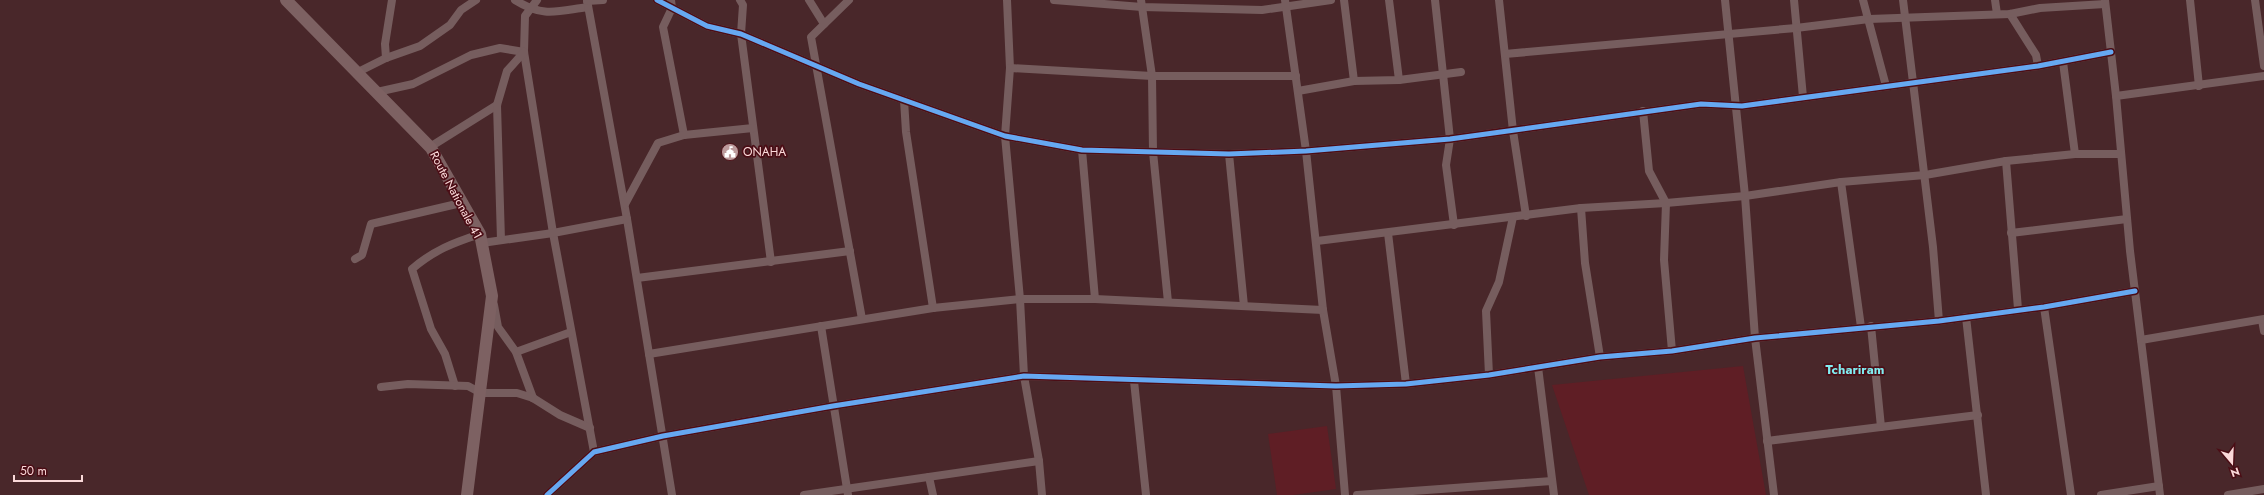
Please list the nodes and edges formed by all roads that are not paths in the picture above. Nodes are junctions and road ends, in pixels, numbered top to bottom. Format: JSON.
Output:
{"nodes":[{"id":1,"x":286,"y":0,"type":"edge"},
{"id":2,"x":392,"y":0,"type":"edge"},
{"id":3,"x":476,"y":0,"type":"edge"},
{"id":4,"x":515,"y":0,"type":"edge"},
{"id":5,"x":538,"y":0,"type":"edge"},
{"id":6,"x":603,"y":0,"type":"edge"},
{"id":7,"x":657,"y":0,"type":"edge"},
{"id":8,"x":740,"y":0,"type":"edge"},
{"id":9,"x":809,"y":0,"type":"edge"},
{"id":10,"x":848,"y":0,"type":"edge"},
{"id":11,"x":1006,"y":0,"type":"edge"},
{"id":12,"x":1054,"y":0,"type":"edge"},
{"id":13,"x":1331,"y":0,"type":"edge"},
{"id":14,"x":1344,"y":0,"type":"edge"},
{"id":15,"x":1389,"y":0,"type":"edge"},
{"id":16,"x":1435,"y":0,"type":"edge"},
{"id":17,"x":1499,"y":0,"type":"edge"},
{"id":18,"x":1725,"y":0,"type":"edge"},
{"id":19,"x":1794,"y":0,"type":"edge"},
{"id":20,"x":1863,"y":0,"type":"edge"},
{"id":21,"x":1903,"y":0,"type":"edge"},
{"id":22,"x":1995,"y":0,"type":"edge"},
{"id":23,"x":2190,"y":0,"type":"edge"},
{"id":24,"x":2255,"y":0,"type":"edge"},
{"id":25,"x":2105,"y":2,"type":"edge"},
{"id":26,"x":588,"y":3,"type":"edge"},
{"id":27,"x":1286,"y":3,"type":"edge"},
{"id":28,"x":671,"y":4,"type":"edge"},
{"id":29,"x":1141,"y":4,"type":"edge"},
{"id":30,"x":2039,"y":4,"type":"edge"},
{"id":31,"x":531,"y":10,"type":"junction"},
{"id":32,"x":1997,"y":14,"type":"junction"},
{"id":33,"x":2010,"y":14,"type":"junction"},
{"id":34,"x":1905,"y":18,"type":"junction"},
{"id":35,"x":1869,"y":19,"type":"junction"},
{"id":36,"x":824,"y":24,"type":"junction"},
{"id":37,"x":1796,"y":28,"type":"junction"},
{"id":38,"x":741,"y":34,"type":"junction"},
{"id":39,"x":1728,"y":34,"type":"junction"},
{"id":40,"x":524,"y":52,"type":"junction"},
{"id":41,"x":2111,"y":52,"type":"junction"},
{"id":42,"x":1505,"y":54,"type":"junction"},
{"id":43,"x":386,"y":58,"type":"junction"},
{"id":44,"x":2063,"y":62,"type":"junction"},
{"id":45,"x":816,"y":65,"type":"junction"},
{"id":46,"x":2038,"y":66,"type":"junction"},
{"id":47,"x":2264,"y":66,"type":"edge"},
{"id":48,"x":1010,"y":68,"type":"junction"},
{"id":49,"x":1461,"y":72,"type":"dead end"},
{"id":50,"x":356,"y":73,"type":"junction"},
{"id":51,"x":1443,"y":73,"type":"junction"},
{"id":52,"x":1152,"y":76,"type":"junction"},
{"id":53,"x":1296,"y":76,"type":"junction"},
{"id":54,"x":2264,"y":76,"type":"edge"},
{"id":55,"x":1399,"y":80,"type":"junction"},
{"id":56,"x":1354,"y":81,"type":"junction"},
{"id":57,"x":1912,"y":82,"type":"junction"},
{"id":58,"x":1886,"y":86,"type":"junction"},
{"id":59,"x":2199,"y":86,"type":"junction"},
{"id":60,"x":1298,"y":91,"type":"junction"},
{"id":61,"x":377,"y":92,"type":"junction"},
{"id":62,"x":2116,"y":96,"type":"junction"},
{"id":63,"x":1803,"y":97,"type":"junction"},
{"id":64,"x":904,"y":100,"type":"junction"},
{"id":65,"x":497,"y":105,"type":"junction"},
{"id":66,"x":1736,"y":106,"type":"junction"},
{"id":67,"x":1643,"y":111,"type":"junction"},
{"id":68,"x":753,"y":128,"type":"junction"},
{"id":69,"x":1513,"y":131,"type":"junction"},
{"id":70,"x":684,"y":135,"type":"junction"},
{"id":71,"x":1006,"y":136,"type":"junction"},
{"id":72,"x":1450,"y":139,"type":"junction"},
{"id":73,"x":430,"y":147,"type":"junction"},
{"id":74,"x":1082,"y":150,"type":"junction"},
{"id":75,"x":1306,"y":151,"type":"junction"},
{"id":76,"x":1153,"y":152,"type":"junction"},
{"id":77,"x":1229,"y":154,"type":"junction"},
{"id":78,"x":2075,"y":154,"type":"junction"},
{"id":79,"x":2121,"y":154,"type":"junction"},
{"id":80,"x":2006,"y":161,"type":"junction"},
{"id":81,"x":1925,"y":175,"type":"junction"},
{"id":82,"x":1841,"y":182,"type":"junction"},
{"id":83,"x":1745,"y":196,"type":"junction"},
{"id":84,"x":461,"y":203,"type":"junction"},
{"id":85,"x":1666,"y":203,"type":"junction"},
{"id":86,"x":625,"y":204,"type":"junction"},
{"id":87,"x":1581,"y":208,"type":"junction"},
{"id":88,"x":1526,"y":216,"type":"junction"},
{"id":89,"x":1513,"y":218,"type":"junction"},
{"id":90,"x":628,"y":219,"type":"junction"},
{"id":91,"x":2127,"y":219,"type":"junction"},
{"id":92,"x":1454,"y":225,"type":"junction"},
{"id":93,"x":553,"y":233,"type":"junction"},
{"id":94,"x":1388,"y":233,"type":"junction"},
{"id":95,"x":2011,"y":233,"type":"junction"},
{"id":96,"x":481,"y":238,"type":"junction"},
{"id":97,"x":501,"y":240,"type":"junction"},
{"id":98,"x":1317,"y":241,"type":"junction"},
{"id":99,"x":850,"y":251,"type":"junction"},
{"id":100,"x":355,"y":259,"type":"dead end"},
{"id":101,"x":771,"y":262,"type":"junction"},
{"id":102,"x":637,"y":278,"type":"junction"},
{"id":103,"x":2135,"y":291,"type":"junction"},
{"id":104,"x":492,"y":296,"type":"junction"},
{"id":105,"x":1020,"y":299,"type":"junction"},
{"id":106,"x":1095,"y":299,"type":"junction"},
{"id":107,"x":1168,"y":302,"type":"junction"},
{"id":108,"x":1244,"y":306,"type":"junction"},
{"id":109,"x":2044,"y":307,"type":"junction"},
{"id":110,"x":933,"y":308,"type":"junction"},
{"id":111,"x":2018,"y":309,"type":"junction"},
{"id":112,"x":1323,"y":310,"type":"junction"},
{"id":113,"x":1966,"y":317,"type":"junction"},
{"id":114,"x":862,"y":319,"type":"junction"},
{"id":115,"x":2263,"y":319,"type":"edge"},
{"id":116,"x":1939,"y":321,"type":"junction"},
{"id":117,"x":821,"y":326,"type":"junction"},
{"id":118,"x":1871,"y":326,"type":"junction"},
{"id":119,"x":1860,"y":327,"type":"junction"},
{"id":120,"x":2264,"y":331,"type":"edge"},
{"id":121,"x":572,"y":332,"type":"junction"},
{"id":122,"x":1755,"y":338,"type":"junction"},
{"id":123,"x":2141,"y":340,"type":"junction"},
{"id":124,"x":1672,"y":351,"type":"junction"},
{"id":125,"x":516,"y":352,"type":"junction"},
{"id":126,"x":649,"y":354,"type":"junction"},
{"id":127,"x":1600,"y":357,"type":"junction"},
{"id":128,"x":1538,"y":367,"type":"junction"},
{"id":129,"x":1489,"y":375,"type":"junction"},
{"id":130,"x":1024,"y":376,"type":"junction"},
{"id":131,"x":1134,"y":381,"type":"junction"},
{"id":132,"x":1406,"y":384,"type":"junction"},
{"id":133,"x":455,"y":386,"type":"junction"},
{"id":134,"x":1336,"y":386,"type":"junction"},
{"id":135,"x":381,"y":387,"type":"dead end"},
{"id":136,"x":481,"y":393,"type":"junction"},
{"id":137,"x":533,"y":398,"type":"junction"},
{"id":138,"x":833,"y":406,"type":"junction"},
{"id":139,"x":1978,"y":415,"type":"junction"},
{"id":140,"x":1881,"y":427,"type":"junction"},
{"id":141,"x":590,"y":428,"type":"junction"},
{"id":142,"x":663,"y":436,"type":"junction"},
{"id":143,"x":1767,"y":441,"type":"junction"},
{"id":144,"x":594,"y":452,"type":"junction"},
{"id":145,"x":1039,"y":461,"type":"junction"},
{"id":146,"x":929,"y":477,"type":"junction"},
{"id":147,"x":1552,"y":481,"type":"junction"},
{"id":148,"x":2159,"y":486,"type":"junction"},
{"id":149,"x":2264,"y":489,"type":"edge"},
{"id":150,"x":848,"y":491,"type":"edge"},
{"id":151,"x":467,"y":495,"type":"edge"},
{"id":152,"x":547,"y":495,"type":"edge"},
{"id":153,"x":672,"y":495,"type":"edge"},
{"id":154,"x":804,"y":495,"type":"edge"},
{"id":155,"x":933,"y":495,"type":"edge"},
{"id":156,"x":1042,"y":495,"type":"edge"},
{"id":157,"x":1146,"y":495,"type":"edge"},
{"id":158,"x":1345,"y":495,"type":"edge"},
{"id":159,"x":1357,"y":495,"type":"edge"},
{"id":160,"x":1554,"y":495,"type":"edge"},
{"id":161,"x":1774,"y":495,"type":"edge"},
{"id":162,"x":1986,"y":495,"type":"edge"},
{"id":163,"x":2071,"y":495,"type":"edge"},
{"id":164,"x":2101,"y":495,"type":"edge"},
{"id":165,"x":2160,"y":495,"type":"edge"},
{"id":166,"x":2228,"y":495,"type":"edge"}],
"edges":[{"from":1,"to":50,"type":"street","name":"Route Nationale 41"},
{"from":2,"to":43,"type":"street"},
{"from":3,"to":43,"type":"street"},
{"from":4,"to":31,"type":"street"},
{"from":5,"to":31,"type":"street"},
{"from":6,"to":26,"type":"street"},
{"from":7,"to":28,"type":"street"},
{"from":8,"to":38,"type":"street"},
{"from":9,"to":36,"type":"street"},
{"from":10,"to":36,"type":"street"},
{"from":11,"to":48,"type":"street"},
{"from":12,"to":29,"type":"street"},
{"from":13,"to":27,"type":"street"},
{"from":14,"to":56,"type":"street"},
{"from":15,"to":55,"type":"street"},
{"from":16,"to":51,"type":"street"},
{"from":17,"to":42,"type":"street"},
{"from":18,"to":39,"type":"street"},
{"from":19,"to":37,"type":"street"},
{"from":20,"to":35,"type":"street"},
{"from":21,"to":34,"type":"street"},
{"from":22,"to":32,"type":"street"},
{"from":23,"to":59,"type":"street"},
{"from":24,"to":47,"type":"street"},
{"from":25,"to":30,"type":"street"},
{"from":25,"to":41,"type":"street"},
{"from":26,"to":31,"type":"street"},
{"from":26,"to":86,"type":"street"},
{"from":27,"to":29,"type":"street"},
{"from":27,"to":53,"type":"street"},
{"from":28,"to":38,"type":"street"},
{"from":28,"to":70,"type":"street"},
{"from":29,"to":52,"type":"street"},
{"from":30,"to":33,"type":"street"},
{"from":31,"to":40,"type":"street"},
{"from":32,"to":33,"type":"street"},
{"from":32,"to":34,"type":"street"},
{"from":33,"to":46,"type":"street"},
{"from":34,"to":35,"type":"street"},
{"from":34,"to":57,"type":"street"},
{"from":35,"to":37,"type":"street"},
{"from":35,"to":58,"type":"street"},
{"from":36,"to":45,"type":"street"},
{"from":37,"to":39,"type":"street"},
{"from":37,"to":63,"type":"street"},
{"from":38,"to":45,"type":"street"},
{"from":38,"to":68,"type":"street"},
{"from":39,"to":42,"type":"street"},
{"from":39,"to":66,"type":"street"},
{"from":40,"to":61,"type":"street"},
{"from":40,"to":65,"type":"street"},
{"from":40,"to":93,"type":"street"},
{"from":41,"to":44,"type":"street"},
{"from":41,"to":62,"type":"street"},
{"from":42,"to":69,"type":"street"},
{"from":43,"to":50,"type":"street"},
{"from":44,"to":46,"type":"street"},
{"from":44,"to":78,"type":"street"},
{"from":45,"to":64,"type":"street"},
{"from":45,"to":99,"type":"street"},
{"from":46,"to":57,"type":"street"},
{"from":48,"to":52,"type":"street"},
{"from":48,"to":71,"type":"street"},
{"from":49,"to":51,"type":"street"},
{"from":50,"to":61,"type":"street","name":"Route Nationale 41"},
{"from":51,"to":55,"type":"street"},
{"from":51,"to":72,"type":"street"},
{"from":52,"to":53,"type":"street"},
{"from":52,"to":76,"type":"street"},
{"from":53,"to":60,"type":"street"},
{"from":54,"to":59,"type":"street"},
{"from":55,"to":56,"type":"street"},
{"from":56,"to":60,"type":"street"},
{"from":57,"to":58,"type":"street"},
{"from":57,"to":81,"type":"street"},
{"from":58,"to":63,"type":"street"},
{"from":59,"to":62,"type":"street"},
{"from":60,"to":75,"type":"street"},
{"from":61,"to":73,"type":"street","name":"Route Nationale 41"},
{"from":62,"to":79,"type":"street"},
{"from":63,"to":66,"type":"street"},
{"from":64,"to":71,"type":"street"},
{"from":64,"to":110,"type":"street"},
{"from":65,"to":73,"type":"street"},
{"from":65,"to":97,"type":"street"},
{"from":66,"to":67,"type":"street"},
{"from":66,"to":83,"type":"street"},
{"from":67,"to":69,"type":"street"},
{"from":67,"to":85,"type":"street"},
{"from":68,"to":70,"type":"street"},
{"from":68,"to":101,"type":"street"},
{"from":69,"to":72,"type":"street"},
{"from":69,"to":88,"type":"street"},
{"from":70,"to":86,"type":"street"},
{"from":71,"to":74,"type":"street"},
{"from":71,"to":105,"type":"street"},
{"from":72,"to":75,"type":"street"},
{"from":72,"to":92,"type":"street"},
{"from":73,"to":84,"type":"street","name":"Route Nationale 41"},
{"from":74,"to":76,"type":"street"},
{"from":74,"to":106,"type":"street"},
{"from":75,"to":77,"type":"street"},
{"from":75,"to":98,"type":"street"},
{"from":76,"to":77,"type":"street"},
{"from":76,"to":107,"type":"street"},
{"from":77,"to":108,"type":"street"},
{"from":78,"to":79,"type":"street"},
{"from":78,"to":80,"type":"street"},
{"from":79,"to":91,"type":"street"},
{"from":80,"to":81,"type":"street"},
{"from":80,"to":95,"type":"street"},
{"from":81,"to":82,"type":"street"},
{"from":81,"to":116,"type":"street"},
{"from":82,"to":83,"type":"street"},
{"from":82,"to":119,"type":"street"},
{"from":83,"to":85,"type":"street"},
{"from":83,"to":122,"type":"street"},
{"from":84,"to":96,"type":"street","name":"Route Nationale 41"},
{"from":84,"to":100,"type":"street"},
{"from":85,"to":87,"type":"street"},
{"from":85,"to":124,"type":"street"},
{"from":86,"to":90,"type":"street"},
{"from":87,"to":88,"type":"street"},
{"from":87,"to":127,"type":"street"},
{"from":88,"to":89,"type":"street"},
{"from":89,"to":92,"type":"street"},
{"from":89,"to":129,"type":"street"},
{"from":90,"to":93,"type":"street"},
{"from":90,"to":102,"type":"street"},
{"from":91,"to":95,"type":"street"},
{"from":91,"to":103,"type":"street"},
{"from":92,"to":94,"type":"street"},
{"from":93,"to":97,"type":"street"},
{"from":93,"to":121,"type":"street"},
{"from":94,"to":98,"type":"street"},
{"from":94,"to":132,"type":"street"},
{"from":95,"to":111,"type":"street"},
{"from":96,"to":97,"type":"street"},
{"from":96,"to":104,"type":"street","name":"Route Nationale 41"},
{"from":96,"to":133,"type":"street"},
{"from":98,"to":112,"type":"street"},
{"from":99,"to":101,"type":"street"},
{"from":99,"to":114,"type":"street"},
{"from":101,"to":102,"type":"street"},
{"from":102,"to":126,"type":"street"},
{"from":103,"to":109,"type":"street"},
{"from":103,"to":123,"type":"street"},
{"from":104,"to":125,"type":"street"},
{"from":104,"to":136,"type":"street","name":"Route Nationale 41"},
{"from":105,"to":106,"type":"street"},
{"from":105,"to":110,"type":"street"},
{"from":105,"to":130,"type":"street"},
{"from":106,"to":107,"type":"street"},
{"from":107,"to":108,"type":"street"},
{"from":108,"to":112,"type":"street"},
{"from":109,"to":111,"type":"street"},
{"from":109,"to":163,"type":"street"},
{"from":110,"to":114,"type":"street"},
{"from":111,"to":113,"type":"street"},
{"from":112,"to":134,"type":"street"},
{"from":113,"to":116,"type":"street"},
{"from":113,"to":139,"type":"street"},
{"from":114,"to":117,"type":"street"},
{"from":115,"to":120,"type":"street"},
{"from":115,"to":123,"type":"street"},
{"from":116,"to":118,"type":"street"},
{"from":117,"to":126,"type":"street"},
{"from":117,"to":138,"type":"street"},
{"from":118,"to":119,"type":"street"},
{"from":118,"to":140,"type":"street"},
{"from":119,"to":122,"type":"street"},
{"from":121,"to":125,"type":"street"},
{"from":121,"to":141,"type":"street"},
{"from":122,"to":124,"type":"street"},
{"from":122,"to":143,"type":"street"},
{"from":123,"to":148,"type":"street"},
{"from":124,"to":127,"type":"street"},
{"from":125,"to":137,"type":"street"},
{"from":126,"to":142,"type":"street"},
{"from":127,"to":128,"type":"street"},
{"from":128,"to":129,"type":"street"},
{"from":128,"to":147,"type":"street"},
{"from":129,"to":132,"type":"street"},
{"from":130,"to":131,"type":"street"},
{"from":130,"to":138,"type":"street"},
{"from":130,"to":145,"type":"street"},
{"from":131,"to":134,"type":"street"},
{"from":131,"to":157,"type":"street"},
{"from":132,"to":134,"type":"street"},
{"from":133,"to":135,"type":"street"},
{"from":133,"to":136,"type":"street"},
{"from":134,"to":158,"type":"street"},
{"from":136,"to":137,"type":"street"},
{"from":136,"to":151,"type":"street","name":"Route Nationale 41"},
{"from":137,"to":141,"type":"street"},
{"from":138,"to":142,"type":"street"},
{"from":138,"to":150,"type":"street"},
{"from":139,"to":140,"type":"street"},
{"from":139,"to":162,"type":"street"},
{"from":140,"to":143,"type":"street"},
{"from":141,"to":144,"type":"street"},
{"from":142,"to":144,"type":"street"},
{"from":142,"to":153,"type":"street"},
{"from":143,"to":161,"type":"street"},
{"from":144,"to":152,"type":"street"},
{"from":145,"to":146,"type":"street"},
{"from":145,"to":156,"type":"street"},
{"from":146,"to":150,"type":"street"},
{"from":146,"to":155,"type":"street"},
{"from":147,"to":159,"type":"street"},
{"from":147,"to":160,"type":"street"},
{"from":148,"to":164,"type":"street"},
{"from":148,"to":165,"type":"street"},
{"from":149,"to":166,"type":"street"},
{"from":150,"to":154,"type":"street"}]}
